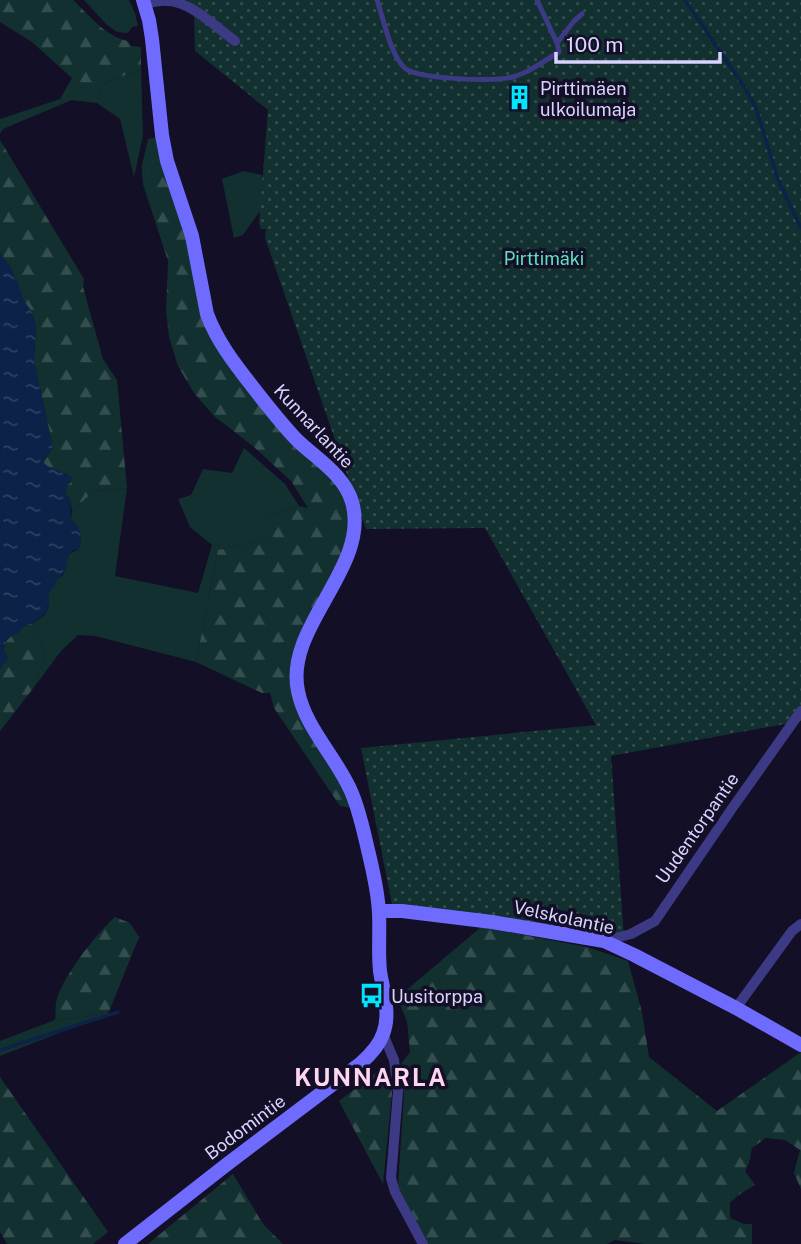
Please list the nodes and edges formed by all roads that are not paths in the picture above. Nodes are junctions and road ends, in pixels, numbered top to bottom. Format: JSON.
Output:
{"nodes":[{"id":1,"x":169,"y":0,"type":"edge"},
{"id":2,"x":377,"y":0,"type":"edge"},
{"id":3,"x":537,"y":0,"type":"edge"},
{"id":4,"x":143,"y":2,"type":"edge"},
{"id":5,"x":582,"y":14,"type":"dead end"},
{"id":6,"x":235,"y":41,"type":"dead end"},
{"id":7,"x":557,"y":43,"type":"junction"},
{"id":8,"x":801,"y":711,"type":"edge"},
{"id":9,"x":379,"y":911,"type":"junction"},
{"id":10,"x":801,"y":924,"type":"edge"},
{"id":11,"x":604,"y":941,"type":"junction"},
{"id":12,"x":736,"y":1008,"type":"junction"},
{"id":13,"x":383,"y":1034,"type":"junction"},
{"id":14,"x":801,"y":1045,"type":"edge"},
{"id":15,"x":125,"y":1244,"type":"edge"},
{"id":16,"x":422,"y":1244,"type":"edge"}],
"edges":[{"from":1,"to":4,"type":"street"},
{"from":1,"to":6,"type":"street"},
{"from":2,"to":7,"type":"lane"},
{"from":3,"to":7,"type":"lane"},
{"from":4,"to":9,"type":"main road","name":"Kunnarlantie"},
{"from":5,"to":7,"type":"lane"},
{"from":8,"to":11,"type":"street","name":"Uudentorpantie"},
{"from":9,"to":11,"type":"main road","name":"Velskolantie"},
{"from":9,"to":13,"type":"main road"},
{"from":10,"to":12,"type":"street"},
{"from":11,"to":12,"type":"main road","name":"Velskolantie"},
{"from":12,"to":14,"type":"main road","name":"Velskolantie"},
{"from":13,"to":15,"type":"main road","name":"Bodomintie"},
{"from":13,"to":16,"type":"street"}]}
